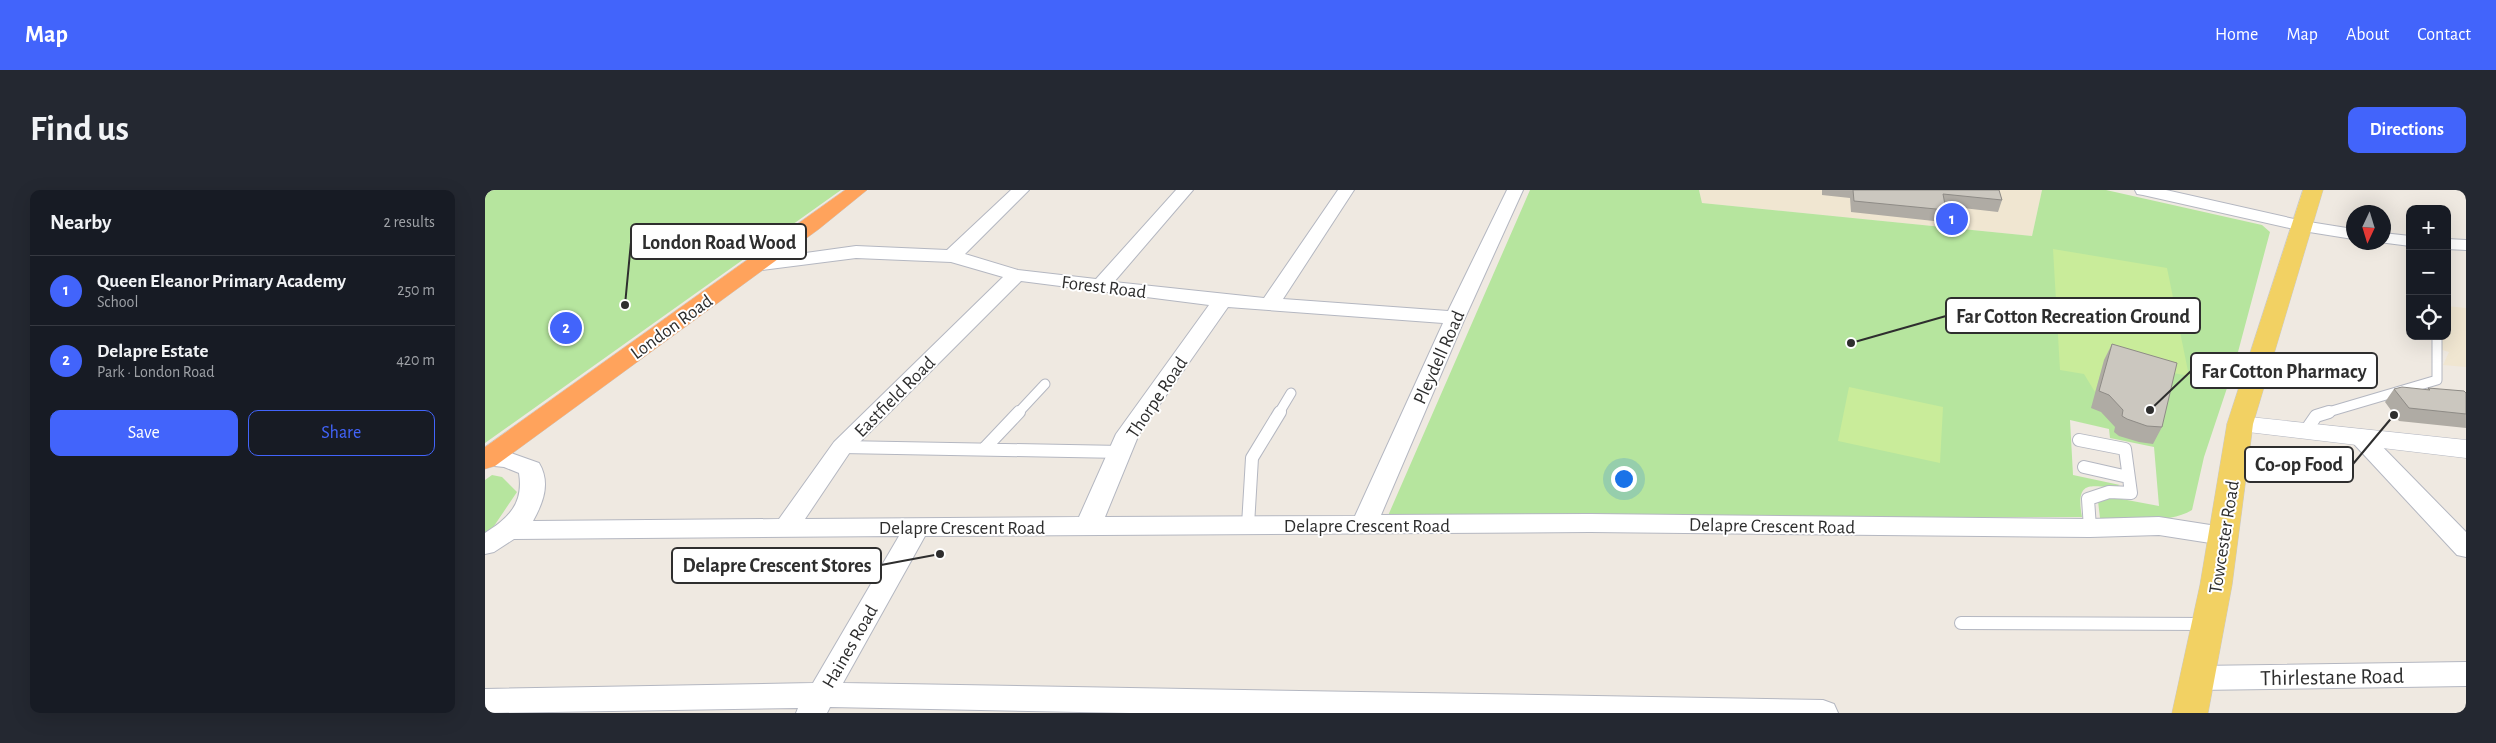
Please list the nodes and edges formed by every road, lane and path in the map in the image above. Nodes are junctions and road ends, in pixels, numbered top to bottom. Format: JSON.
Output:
{"nodes":[{"id":1,"x":857,"y":190,"type":"edge"},
{"id":2,"x":1021,"y":190,"type":"edge"},
{"id":3,"x":1185,"y":190,"type":"edge"},
{"id":4,"x":1346,"y":190,"type":"edge"},
{"id":5,"x":1515,"y":190,"type":"edge"},
{"id":6,"x":2143,"y":190,"type":"edge"},
{"id":7,"x":2313,"y":190,"type":"edge"},
{"id":8,"x":2303,"y":226,"type":"junction"},
{"id":9,"x":2346,"y":233,"type":"edge"},
{"id":10,"x":2391,"y":239,"type":"edge"},
{"id":11,"x":2406,"y":242,"type":"edge"},
{"id":12,"x":2451,"y":244,"type":"edge"},
{"id":13,"x":2466,"y":245,"type":"edge"},
{"id":14,"x":952,"y":256,"type":"junction"},
{"id":15,"x":755,"y":265,"type":"junction"},
{"id":16,"x":1016,"y":275,"type":"junction"},
{"id":17,"x":1101,"y":285,"type":"junction"},
{"id":18,"x":1222,"y":301,"type":"junction"},
{"id":19,"x":1269,"y":305,"type":"junction"},
{"id":20,"x":1455,"y":318,"type":"junction"},
{"id":21,"x":2437,"y":340,"type":"edge"},
{"id":22,"x":1045,"y":384,"type":"dead end"},
{"id":23,"x":1291,"y":393,"type":"dead end"},
{"id":24,"x":2240,"y":424,"type":"junction"},
{"id":25,"x":2305,"y":432,"type":"junction"},
{"id":26,"x":2361,"y":438,"type":"junction"},
{"id":27,"x":2079,"y":440,"type":"dead end"},
{"id":28,"x":843,"y":447,"type":"junction"},
{"id":29,"x":2466,"y":449,"type":"edge"},
{"id":30,"x":984,"y":450,"type":"junction"},
{"id":31,"x":1122,"y":452,"type":"junction"},
{"id":32,"x":487,"y":459,"type":"edge"},
{"id":33,"x":2083,"y":467,"type":"dead end"},
{"id":34,"x":2129,"y":477,"type":"junction"},
{"id":35,"x":1247,"y":525,"type":"junction"},
{"id":36,"x":1364,"y":525,"type":"junction"},
{"id":37,"x":1088,"y":526,"type":"junction"},
{"id":38,"x":917,"y":527,"type":"junction"},
{"id":39,"x":786,"y":528,"type":"junction"},
{"id":40,"x":2090,"y":528,"type":"junction"},
{"id":41,"x":510,"y":530,"type":"junction"},
{"id":42,"x":2223,"y":536,"type":"junction"},
{"id":43,"x":485,"y":545,"type":"edge"},
{"id":44,"x":2466,"y":548,"type":"edge"},
{"id":45,"x":1961,"y":623,"type":"dead end"},
{"id":46,"x":2208,"y":624,"type":"junction"},
{"id":47,"x":2466,"y":674,"type":"edge"},
{"id":48,"x":2197,"y":678,"type":"junction"},
{"id":49,"x":485,"y":701,"type":"edge"},
{"id":50,"x":816,"y":704,"type":"edge"},
{"id":51,"x":1823,"y":713,"type":"edge"},
{"id":52,"x":2190,"y":713,"type":"edge"}],
"edges":[{"from":1,"to":15,"type":"highway","name":"London Road"},
{"from":2,"to":14,"type":"street"},
{"from":3,"to":17,"type":"street"},
{"from":4,"to":19,"type":"street"},
{"from":5,"to":20,"type":"street","name":"Pleydell Road"},
{"from":6,"to":8,"type":"street"},
{"from":7,"to":8,"type":"main road","name":"Towcester Road"},
{"from":8,"to":9,"type":"street"},
{"from":8,"to":24,"type":"main road","name":"Towcester Road"},
{"from":10,"to":11,"type":"street"},
{"from":12,"to":13,"type":"street"},
{"from":14,"to":15,"type":"street","name":"Forest Road"},
{"from":14,"to":16,"type":"street","name":"Forest Road"},
{"from":15,"to":32,"type":"highway","name":"London Road"},
{"from":16,"to":17,"type":"street","name":"Forest Road"},
{"from":16,"to":28,"type":"street","name":"Eastfield Road"},
{"from":17,"to":18,"type":"street","name":"Forest Road"},
{"from":18,"to":19,"type":"street","name":"Forest Road"},
{"from":18,"to":31,"type":"street","name":"Thorpe Road"},
{"from":19,"to":20,"type":"street","name":"Forest Road"},
{"from":20,"to":36,"type":"street","name":"Pleydell Road"},
{"from":21,"to":25,"type":"lane"},
{"from":22,"to":30,"type":"lane"},
{"from":23,"to":35,"type":"lane"},
{"from":24,"to":25,"type":"street"},
{"from":24,"to":42,"type":"main road","name":"Towcester Road"},
{"from":25,"to":26,"type":"street"},
{"from":26,"to":29,"type":"street"},
{"from":26,"to":44,"type":"street"},
{"from":27,"to":34,"type":"lane"},
{"from":28,"to":30,"type":"lane"},
{"from":28,"to":39,"type":"street","name":"Eastfield Road"},
{"from":30,"to":31,"type":"lane"},
{"from":31,"to":37,"type":"street","name":"Thorpe Road"},
{"from":32,"to":41,"type":"street"},
{"from":33,"to":34,"type":"lane"},
{"from":34,"to":40,"type":"lane"},
{"from":35,"to":36,"type":"street","name":"Delapre Crescent Road"},
{"from":35,"to":37,"type":"street","name":"Delapre Crescent Road"},
{"from":36,"to":40,"type":"street","name":"Delapre Crescent Road"},
{"from":37,"to":38,"type":"street","name":"Delapre Crescent Road"},
{"from":38,"to":39,"type":"street","name":"Delapre Crescent Road"},
{"from":38,"to":50,"type":"street","name":"Haines Road"},
{"from":39,"to":41,"type":"street","name":"Delapre Crescent Road"},
{"from":40,"to":42,"type":"street","name":"Delapre Crescent Road"},
{"from":41,"to":43,"type":"street"},
{"from":42,"to":46,"type":"main road","name":"Towcester Road"},
{"from":45,"to":46,"type":"lane"},
{"from":46,"to":48,"type":"main road","name":"Towcester Road"},
{"from":47,"to":48,"type":"street","name":"Thirlestane Road"},
{"from":48,"to":52,"type":"main road","name":"Towcester Road"},
{"from":49,"to":50,"type":"street"},
{"from":50,"to":51,"type":"street"}]}
